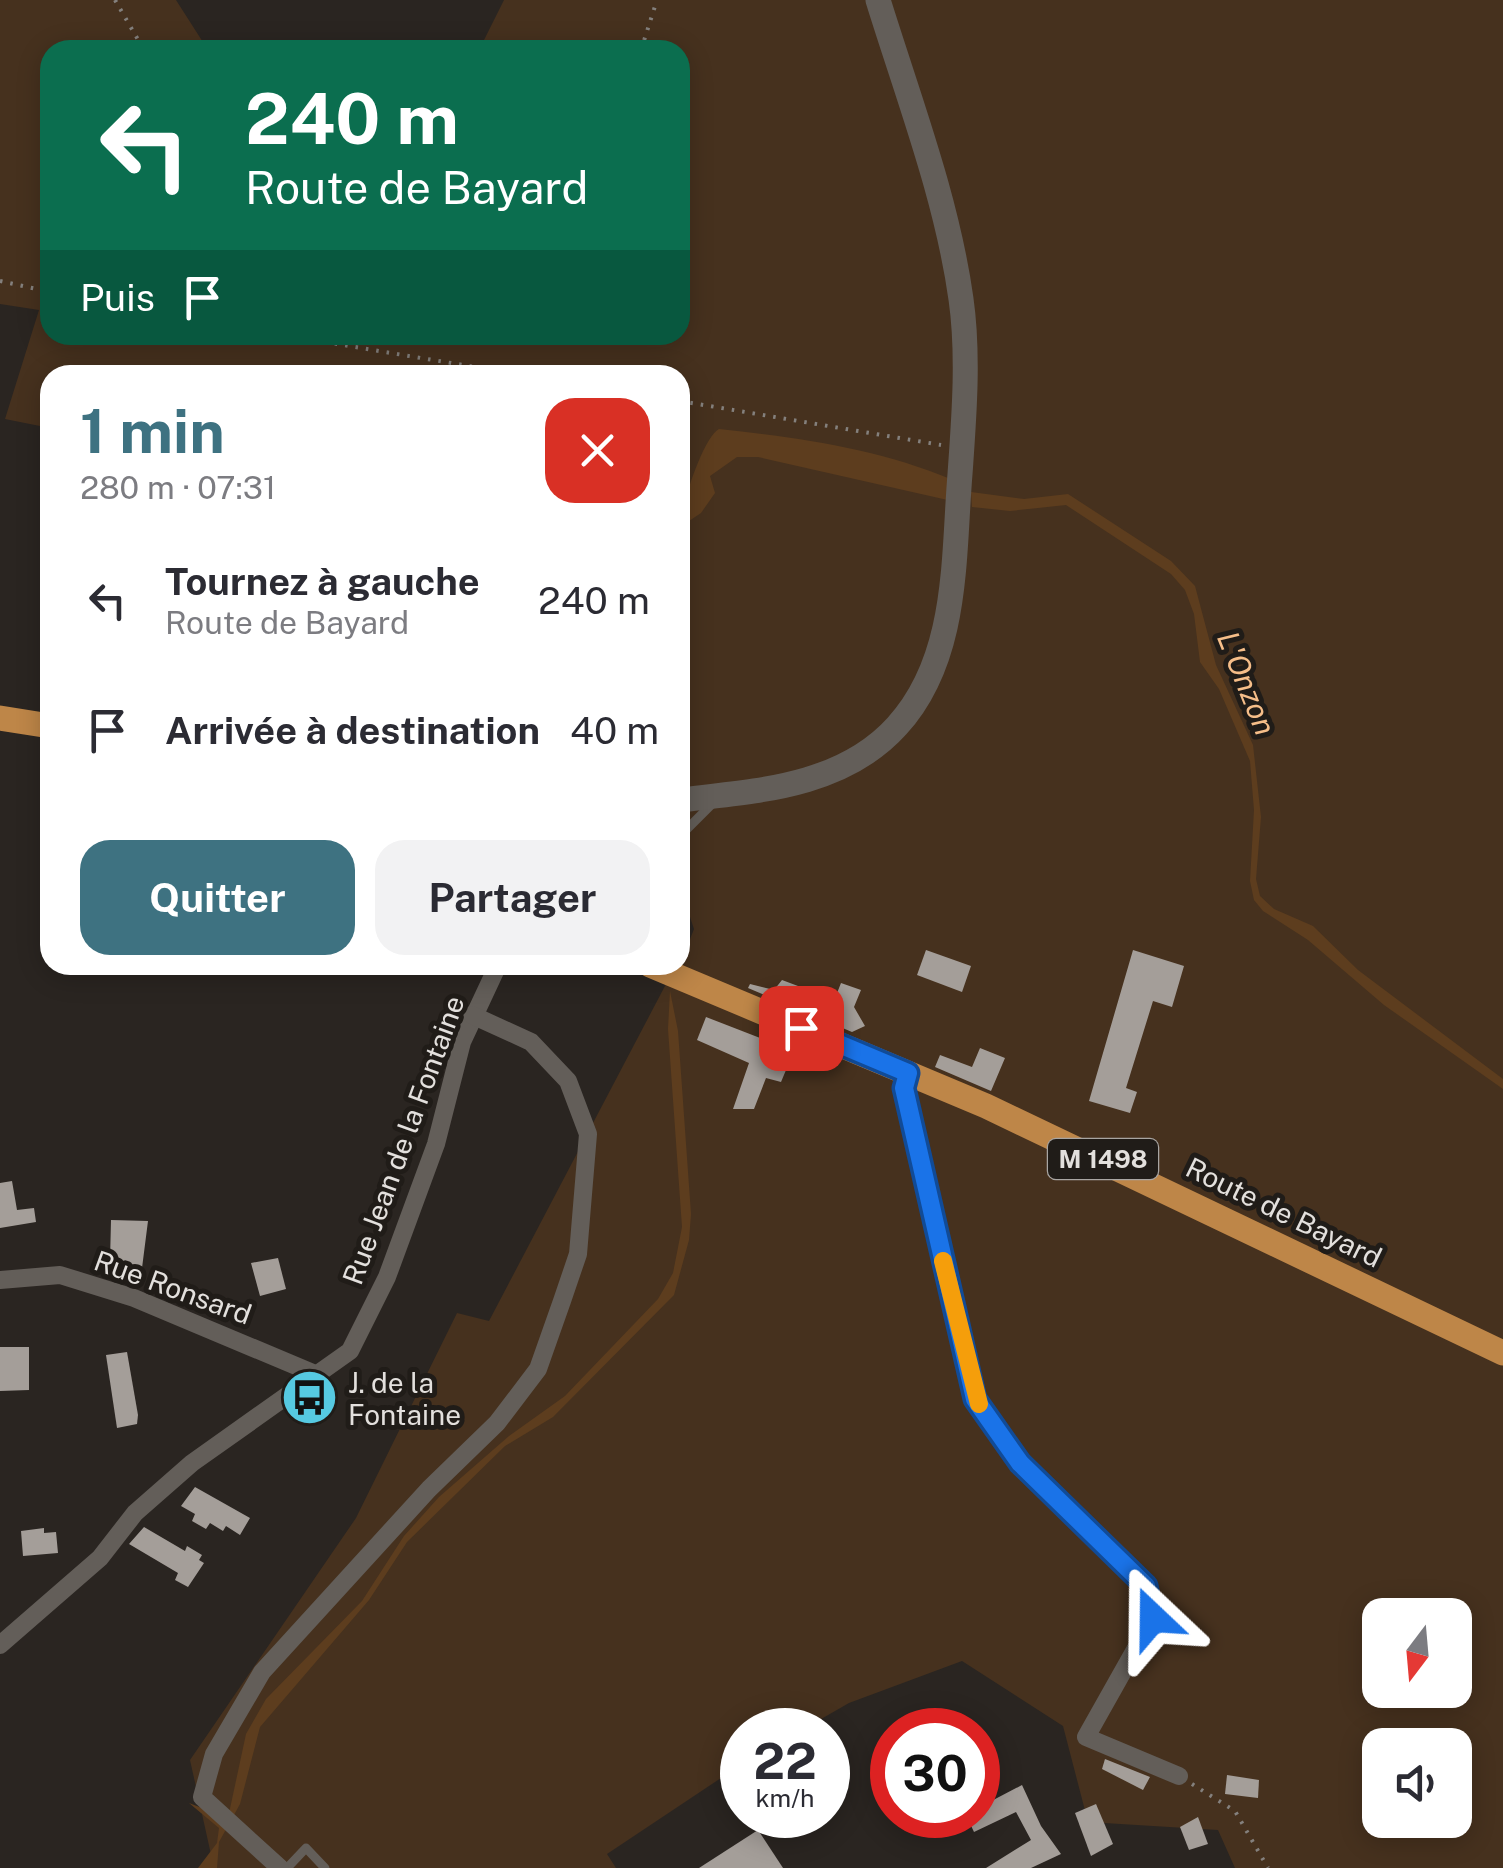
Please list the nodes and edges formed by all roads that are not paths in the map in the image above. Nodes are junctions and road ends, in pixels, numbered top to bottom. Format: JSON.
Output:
{"nodes":[{"id":1,"x":878,"y":0,"type":"edge"},
{"id":2,"x":0,"y":718,"type":"edge"},
{"id":3,"x":40,"y":724,"type":"edge"},
{"id":4,"x":724,"y":795,"type":"junction"},
{"id":5,"x":690,"y":799,"type":"edge"},
{"id":6,"x":690,"y":827,"type":"edge"},
{"id":7,"x":493,"y":975,"type":"edge"},
{"id":8,"x":674,"y":975,"type":"edge"},
{"id":9,"x":472,"y":1016,"type":"junction"},
{"id":10,"x":908,"y":1073,"type":"junction"},
{"id":11,"x":0,"y":1280,"type":"edge"},
{"id":12,"x":1503,"y":1352,"type":"edge"},
{"id":13,"x":320,"y":1376,"type":"junction"},
{"id":14,"x":0,"y":1645,"type":"edge"},
{"id":15,"x":1179,"y":1776,"type":"road end"},
{"id":16,"x":283,"y":1868,"type":"edge"},
{"id":17,"x":325,"y":1868,"type":"edge"}],
"edges":[{"from":1,"to":4,"type":"main road"},
{"from":2,"to":3,"type":"main road"},
{"from":4,"to":5,"type":"main road"},
{"from":4,"to":6,"type":"lane"},
{"from":7,"to":9,"type":"street","name":"Rue Jean de la Fontaine"},
{"from":8,"to":10,"type":"main road","name":"Route de Bayard","number":"M 1498"},
{"from":9,"to":13,"type":"street","name":"Rue Jean de la Fontaine"},
{"from":9,"to":16,"type":"street"},
{"from":10,"to":12,"type":"main road","name":"Route de Bayard","number":"M 1498"},
{"from":10,"to":15,"type":"street"},
{"from":11,"to":13,"type":"street","name":"Rue Ronsard"},
{"from":13,"to":14,"type":"street","name":"Rue Jean de la Fontaine"},
{"from":16,"to":17,"type":"lane"}]}
